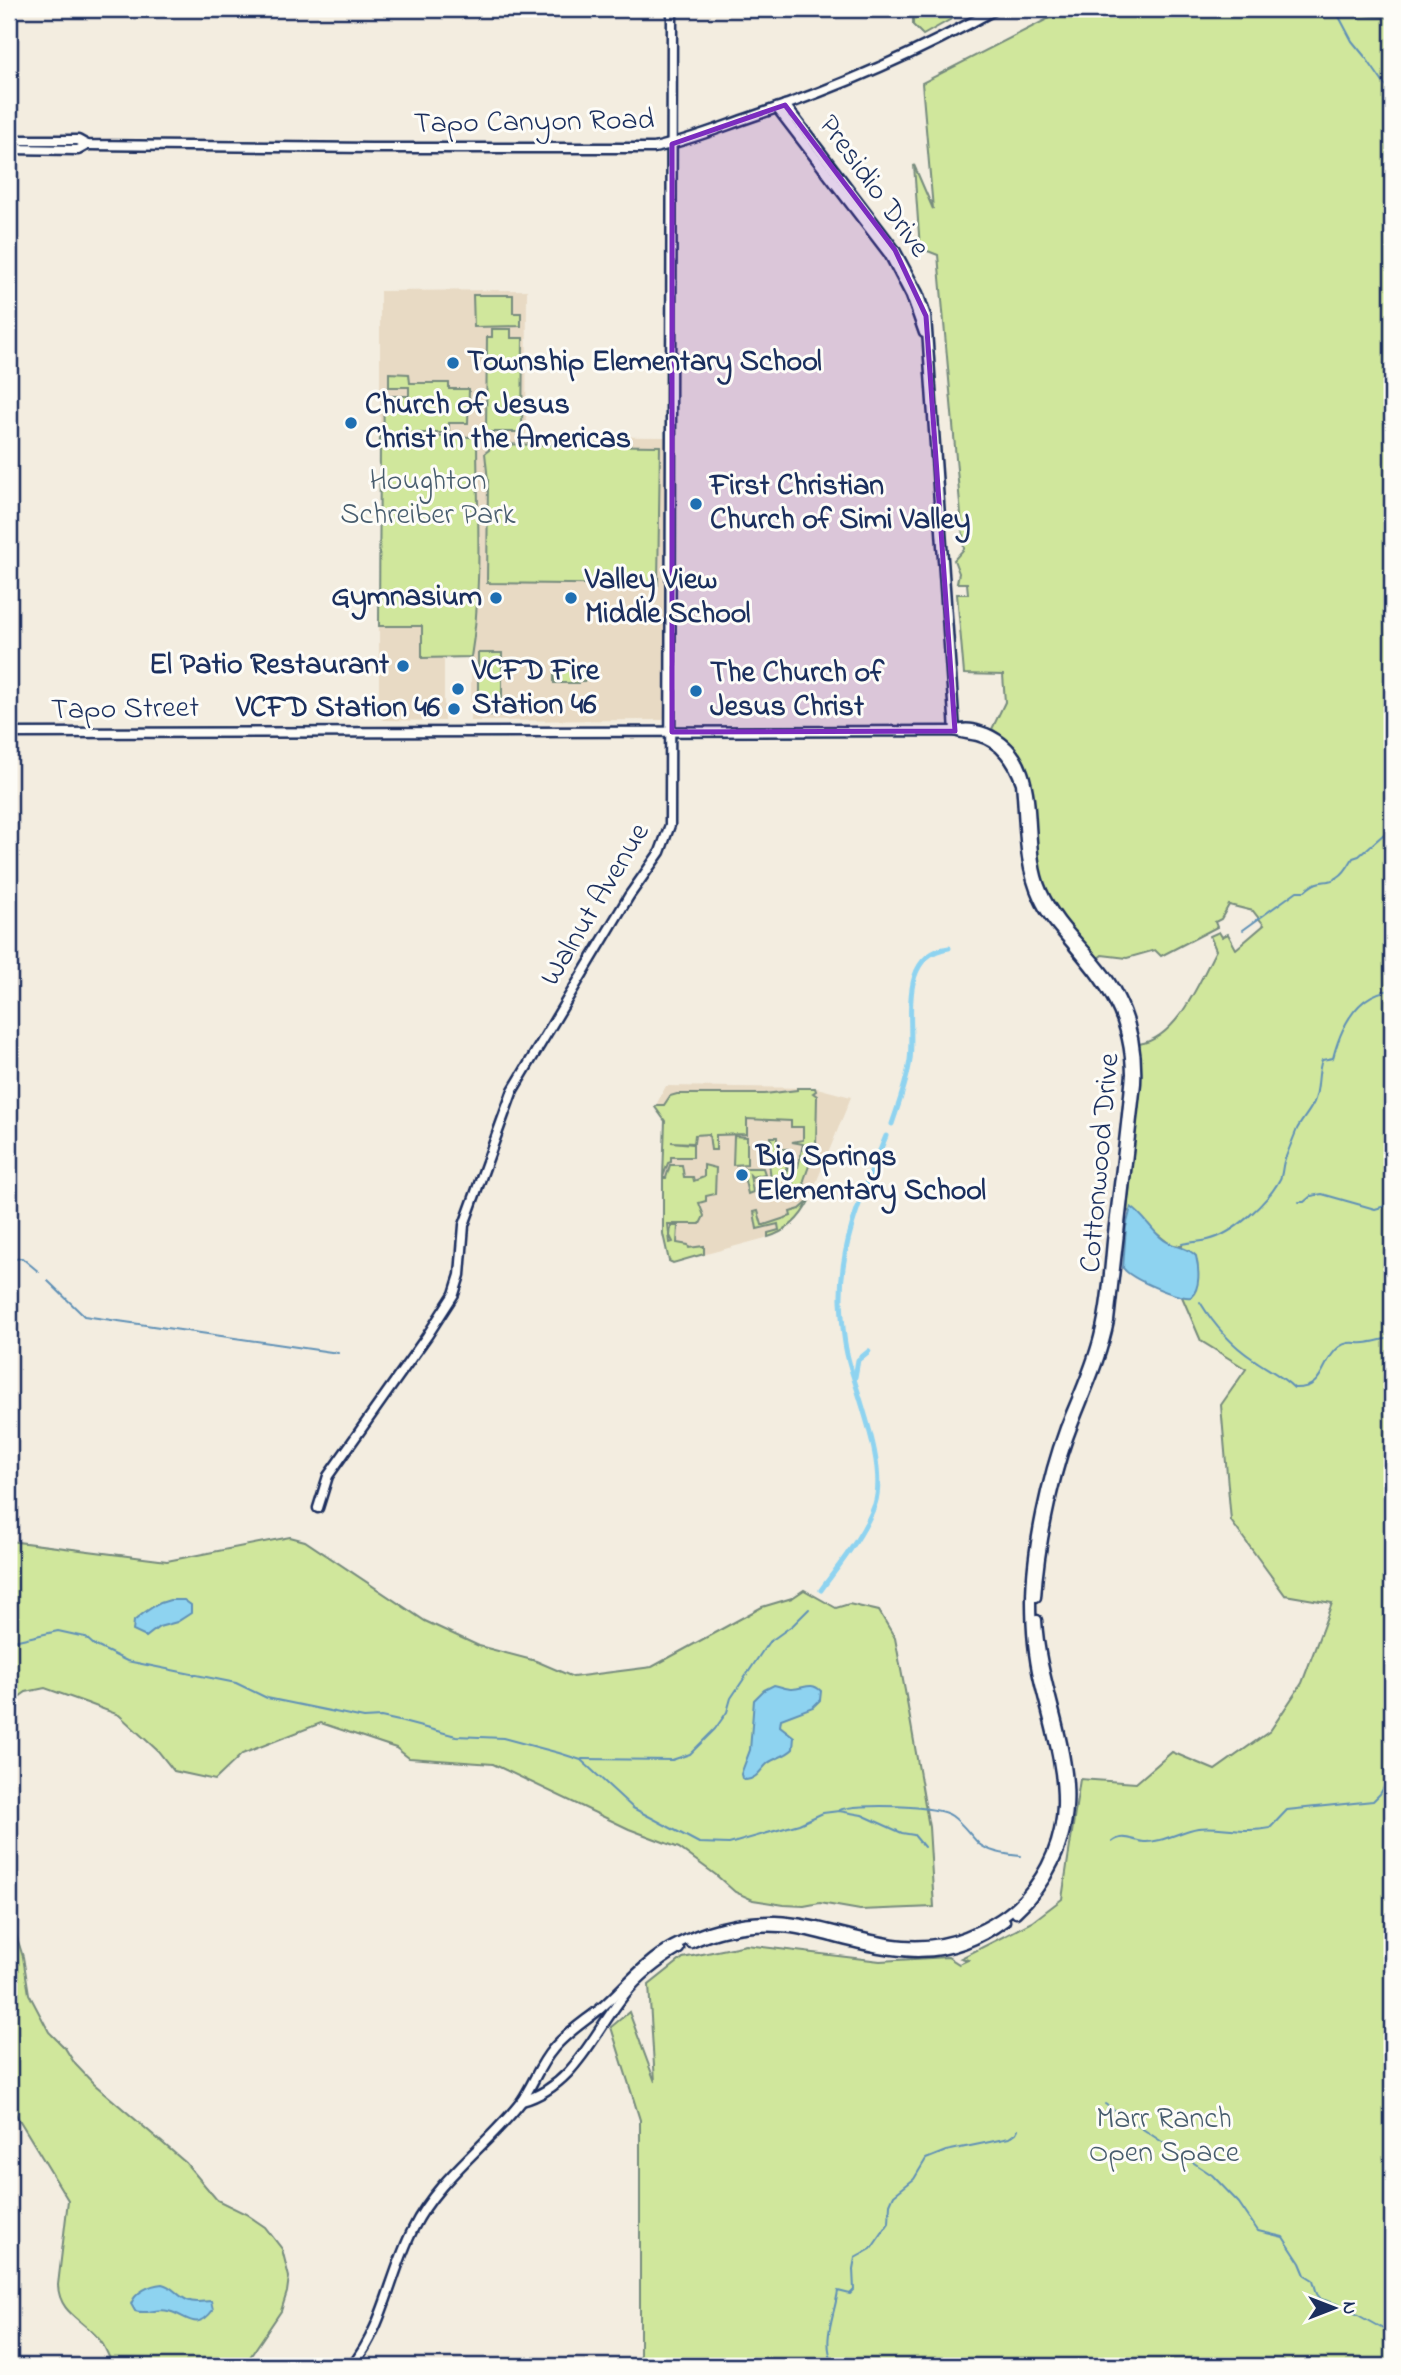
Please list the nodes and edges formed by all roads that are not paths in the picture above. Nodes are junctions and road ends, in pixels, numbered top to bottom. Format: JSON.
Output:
{"nodes":[{"id":1,"x":672,"y":9,"type":"edge"},
{"id":2,"x":996,"y":9,"type":"edge"},
{"id":3,"x":781,"y":106,"type":"junction"},
{"id":4,"x":9,"y":140,"type":"edge"},
{"id":5,"x":673,"y":144,"type":"junction"},
{"id":6,"x":87,"y":145,"type":"junction"},
{"id":7,"x":9,"y":149,"type":"edge"},
{"id":8,"x":672,"y":732,"type":"junction"},
{"id":9,"x":955,"y":732,"type":"junction"},
{"id":10,"x":9,"y":733,"type":"edge"},
{"id":11,"x":318,"y":1508,"type":"dead end"},
{"id":12,"x":522,"y":2101,"type":"junction"},
{"id":13,"x":352,"y":2366,"type":"edge"}],
"edges":[{"from":1,"to":5,"type":"street","name":"Walnut Avenue"},
{"from":2,"to":3,"type":"street","name":"Tapo Canyon Road"},
{"from":3,"to":5,"type":"street","name":"Tapo Canyon Road"},
{"from":3,"to":9,"type":"street","name":"Presidio Drive"},
{"from":4,"to":6,"type":"street","name":"Tapo Canyon Road"},
{"from":5,"to":6,"type":"street","name":"Tapo Canyon Road"},
{"from":5,"to":8,"type":"street","name":"Walnut Avenue"},
{"from":6,"to":7,"type":"street","name":"Tapo Canyon Road"},
{"from":8,"to":9,"type":"street","name":"Tapo Street"},
{"from":8,"to":10,"type":"street","name":"Tapo Street"},
{"from":8,"to":11,"type":"street","name":"Walnut Avenue"},
{"from":9,"to":12,"type":"street","name":"Cottonwood Drive"},
{"from":9,"to":12,"type":"street","name":"Cottonwood Drive"},
{"from":12,"to":13,"type":"street"}]}
